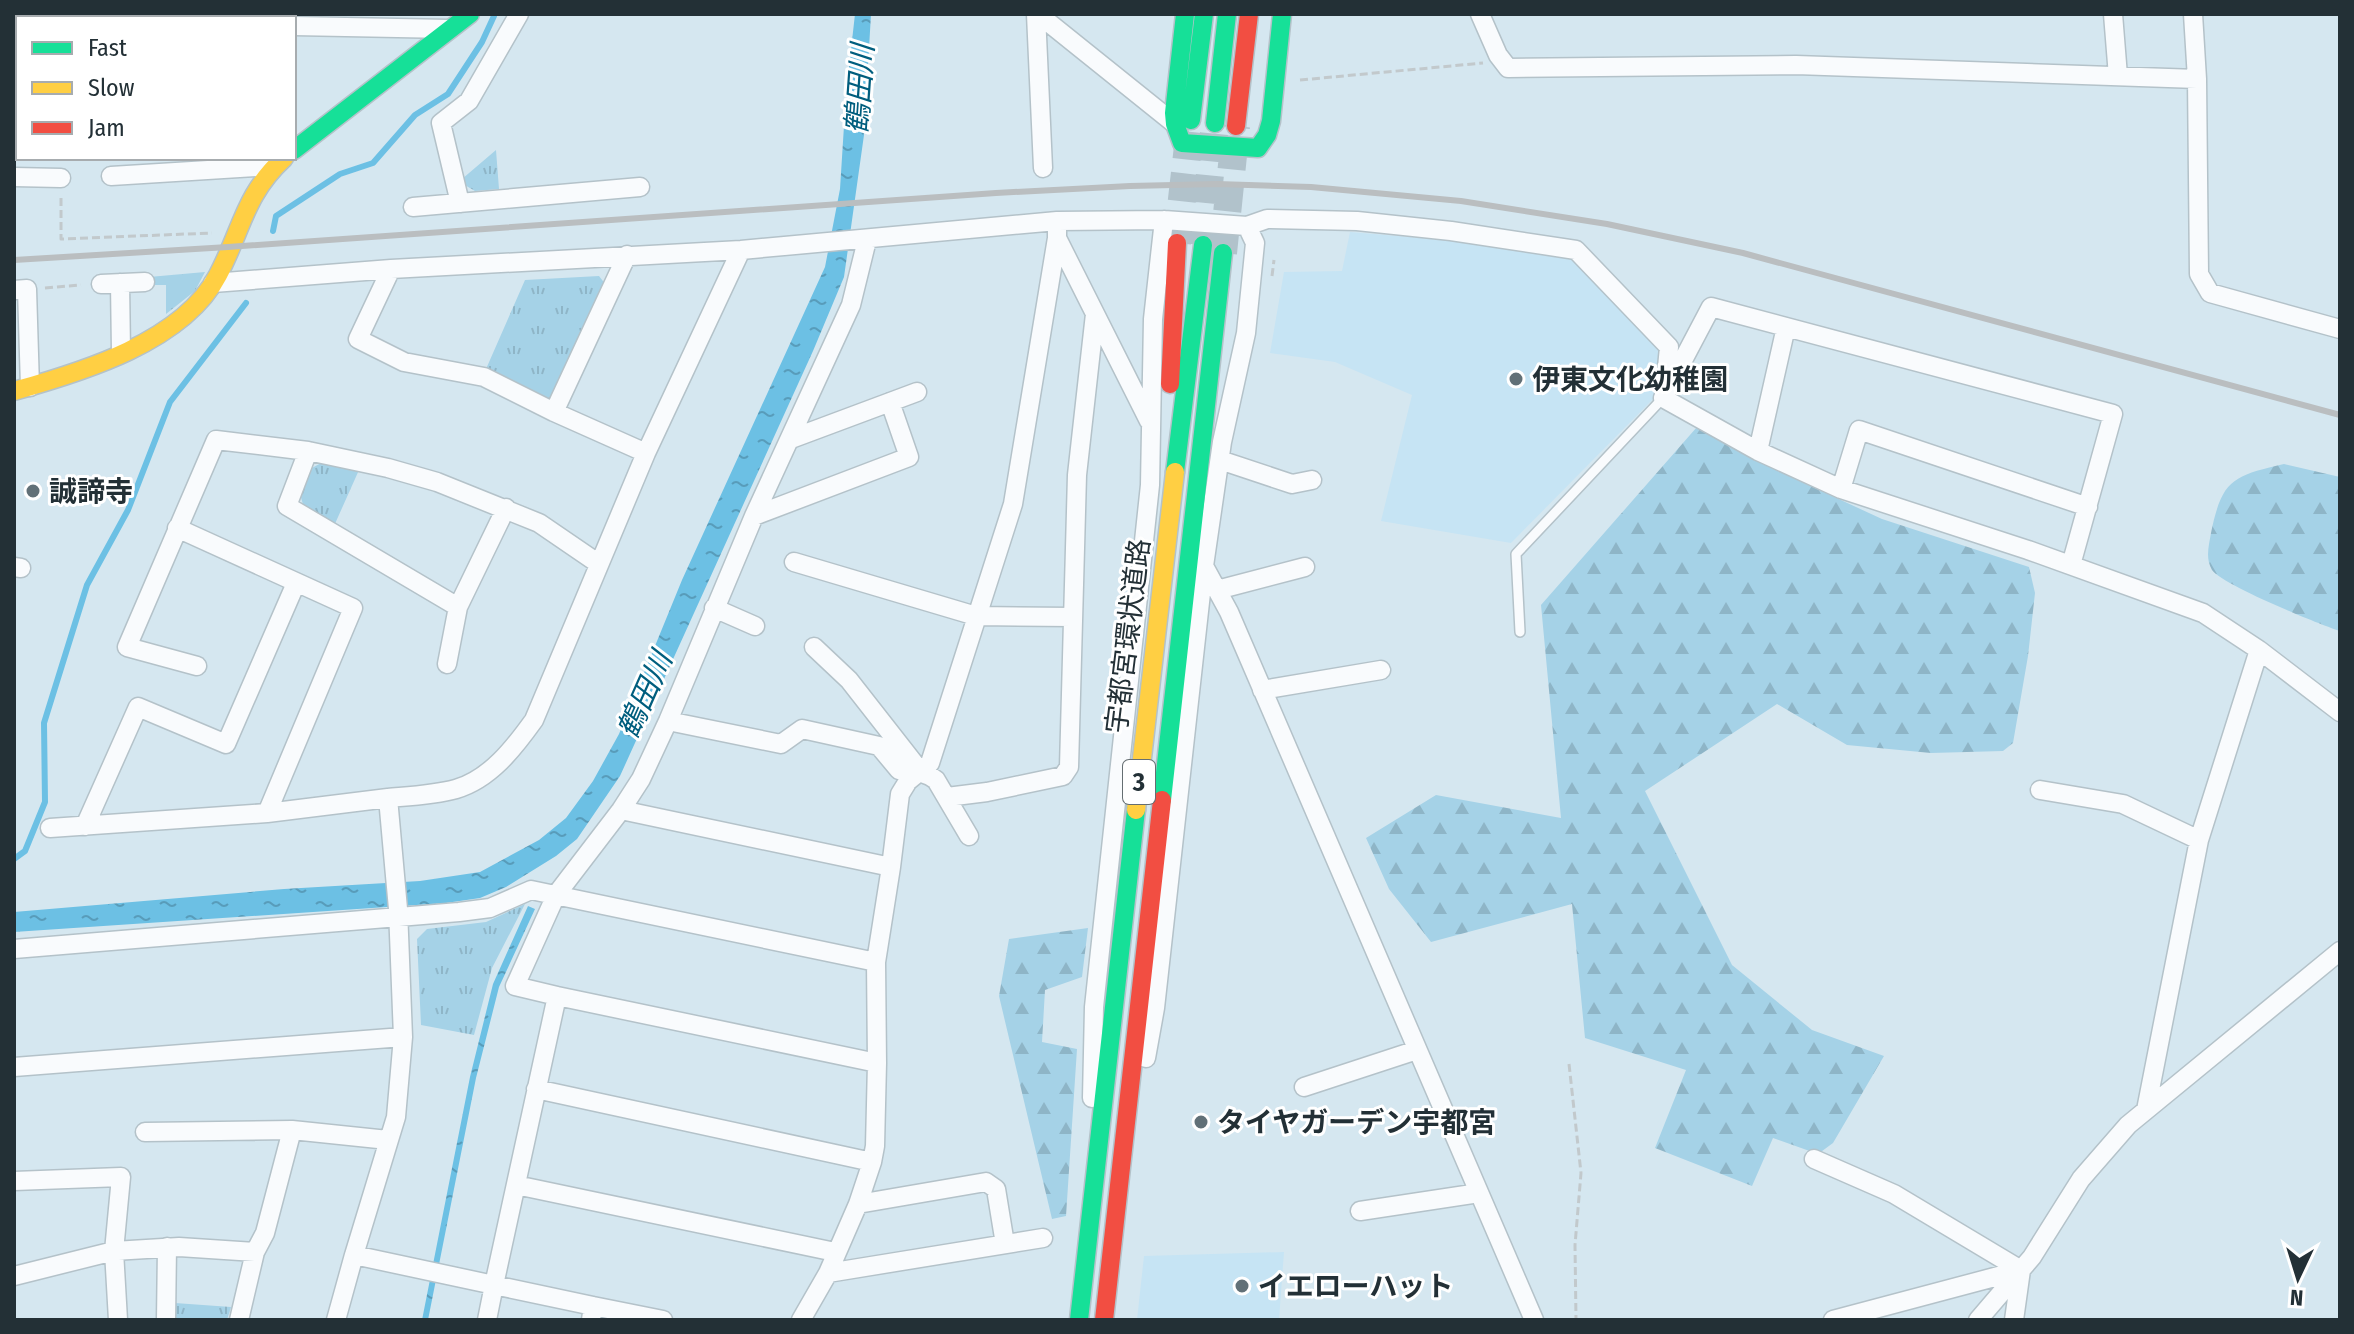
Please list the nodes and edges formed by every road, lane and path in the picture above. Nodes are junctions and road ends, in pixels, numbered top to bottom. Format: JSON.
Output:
{"nodes":[{"id":1,"x":469,"y":14,"type":"edge"},
{"id":2,"x":519,"y":14,"type":"edge"},
{"id":3,"x":1037,"y":14,"type":"edge"},
{"id":4,"x":1185,"y":14,"type":"edge"},
{"id":5,"x":1204,"y":14,"type":"edge"},
{"id":6,"x":1227,"y":14,"type":"edge"},
{"id":7,"x":1249,"y":14,"type":"edge"},
{"id":8,"x":1265,"y":14,"type":"edge"},
{"id":9,"x":1282,"y":14,"type":"edge"},
{"id":10,"x":1480,"y":14,"type":"edge"},
{"id":11,"x":2113,"y":14,"type":"edge"},
{"id":12,"x":2193,"y":14,"type":"edge"},
{"id":13,"x":296,"y":26,"type":"edge"},
{"id":14,"x":449,"y":29,"type":"junction"},
{"id":15,"x":1503,"y":62,"type":"junction"},
{"id":16,"x":2118,"y":76,"type":"junction"},
{"id":17,"x":2197,"y":79,"type":"junction"},
{"id":18,"x":1300,"y":80,"type":"dead end"},
{"id":19,"x":1183,"y":122,"type":"junction"},
{"id":20,"x":1215,"y":123,"type":"tunnel mouth"},
{"id":21,"x":296,"y":148,"type":"edge"},
{"id":22,"x":278,"y":162,"type":"edge"},
{"id":23,"x":1043,"y":168,"type":"dead end"},
{"id":24,"x":111,"y":176,"type":"dead end"},
{"id":25,"x":14,"y":177,"type":"edge"},
{"id":26,"x":61,"y":178,"type":"joint"},
{"id":27,"x":640,"y":187,"type":"dead end"},
{"id":28,"x":460,"y":203,"type":"junction"},
{"id":29,"x":413,"y":207,"type":"dead end"},
{"id":30,"x":1164,"y":220,"type":"junction"},
{"id":31,"x":1247,"y":226,"type":"junction"},
{"id":32,"x":1057,"y":230,"type":"junction"},
{"id":33,"x":234,"y":233,"type":"junction"},
{"id":34,"x":861,"y":240,"type":"junction"},
{"id":35,"x":1177,"y":243,"type":"tunnel mouth"},
{"id":36,"x":1203,"y":245,"type":"tunnel mouth"},
{"id":37,"x":741,"y":250,"type":"junction"},
{"id":38,"x":1231,"y":252,"type":"tunnel mouth"},
{"id":39,"x":627,"y":255,"type":"junction"},
{"id":40,"x":391,"y":269,"type":"junction"},
{"id":41,"x":145,"y":282,"type":"dead end"},
{"id":42,"x":213,"y":283,"type":"junction"},
{"id":43,"x":110,"y":284,"type":"junction"},
{"id":44,"x":20,"y":289,"type":"edge"},
{"id":45,"x":1095,"y":314,"type":"junction"},
{"id":46,"x":1786,"y":327,"type":"junction"},
{"id":47,"x":2340,"y":329,"type":"edge"},
{"id":48,"x":121,"y":352,"type":"junction"},
{"id":49,"x":18,"y":390,"type":"edge"},
{"id":50,"x":917,"y":392,"type":"dead end"},
{"id":51,"x":1663,"y":398,"type":"junction"},
{"id":52,"x":890,"y":402,"type":"junction"},
{"id":53,"x":554,"y":412,"type":"junction"},
{"id":54,"x":1151,"y":425,"type":"junction"},
{"id":55,"x":1180,"y":436,"type":"junction"},
{"id":56,"x":791,"y":439,"type":"junction"},
{"id":57,"x":308,"y":451,"type":"junction"},
{"id":58,"x":1758,"y":451,"type":"junction"},
{"id":59,"x":646,"y":453,"type":"junction"},
{"id":60,"x":1220,"y":460,"type":"junction"},
{"id":61,"x":1312,"y":480,"type":"dead end"},
{"id":62,"x":1841,"y":489,"type":"junction"},
{"id":63,"x":2088,"y":507,"type":"junction"},
{"id":64,"x":506,"y":508,"type":"junction"},
{"id":65,"x":754,"y":516,"type":"junction"},
{"id":66,"x":177,"y":528,"type":"junction"},
{"id":67,"x":794,"y":562,"type":"dead end"},
{"id":68,"x":599,"y":564,"type":"junction"},
{"id":69,"x":2071,"y":565,"type":"junction"},
{"id":70,"x":1204,"y":566,"type":"junction"},
{"id":71,"x":1305,"y":567,"type":"dead end"},
{"id":72,"x":296,"y":583,"type":"junction"},
{"id":73,"x":1217,"y":590,"type":"junction"},
{"id":74,"x":458,"y":607,"type":"junction"},
{"id":75,"x":714,"y":608,"type":"junction"},
{"id":76,"x":976,"y":616,"type":"junction"},
{"id":77,"x":1072,"y":617,"type":"junction"},
{"id":78,"x":755,"y":626,"type":"dead end"},
{"id":79,"x":1520,"y":632,"type":"dead end"},
{"id":80,"x":814,"y":647,"type":"dead end"},
{"id":81,"x":2259,"y":650,"type":"junction"},
{"id":82,"x":447,"y":664,"type":"dead end"},
{"id":83,"x":197,"y":666,"type":"dead end"},
{"id":84,"x":1381,"y":670,"type":"dead end"},
{"id":85,"x":1262,"y":690,"type":"junction"},
{"id":86,"x":2340,"y":712,"type":"edge"},
{"id":87,"x":668,"y":721,"type":"junction"},
{"id":88,"x":921,"y":772,"type":"junction"},
{"id":89,"x":2040,"y":790,"type":"dead end"},
{"id":90,"x":947,"y":797,"type":"junction"},
{"id":91,"x":388,"y":798,"type":"junction"},
{"id":92,"x":621,"y":810,"type":"junction"},
{"id":93,"x":267,"y":813,"type":"junction"},
{"id":94,"x":85,"y":826,"type":"junction"},
{"id":95,"x":50,"y":828,"type":"dead end"},
{"id":96,"x":969,"y":836,"type":"dead end"},
{"id":97,"x":2199,"y":840,"type":"junction"},
{"id":98,"x":891,"y":867,"type":"junction"},
{"id":99,"x":556,"y":895,"type":"junction"},
{"id":100,"x":398,"y":913,"type":"junction"},
{"id":101,"x":14,"y":949,"type":"edge"},
{"id":102,"x":2340,"y":951,"type":"edge"},
{"id":103,"x":876,"y":962,"type":"junction"},
{"id":104,"x":557,"y":996,"type":"junction"},
{"id":105,"x":403,"y":1037,"type":"junction"},
{"id":106,"x":1417,"y":1050,"type":"junction"},
{"id":107,"x":877,"y":1063,"type":"junction"},
{"id":108,"x":1569,"y":1064,"type":"dead end"},
{"id":109,"x":14,"y":1067,"type":"edge"},
{"id":110,"x":1304,"y":1087,"type":"dead end"},
{"id":111,"x":536,"y":1089,"type":"junction"},
{"id":112,"x":2146,"y":1110,"type":"junction"},
{"id":113,"x":292,"y":1130,"type":"junction"},
{"id":114,"x":145,"y":1132,"type":"dead end"},
{"id":115,"x":388,"y":1140,"type":"junction"},
{"id":116,"x":1814,"y":1159,"type":"dead end"},
{"id":117,"x":872,"y":1162,"type":"junction"},
{"id":118,"x":14,"y":1181,"type":"edge"},
{"id":119,"x":516,"y":1185,"type":"junction"},
{"id":120,"x":1479,"y":1193,"type":"junction"},
{"id":121,"x":858,"y":1204,"type":"junction"},
{"id":122,"x":1360,"y":1211,"type":"dead end"},
{"id":123,"x":1089,"y":1228,"type":"junction"},
{"id":124,"x":1113,"y":1230,"type":"junction"},
{"id":125,"x":1043,"y":1238,"type":"dead end"},
{"id":126,"x":1005,"y":1244,"type":"junction"},
{"id":127,"x":167,"y":1247,"type":"junction"},
{"id":128,"x":114,"y":1251,"type":"junction"},
{"id":129,"x":255,"y":1252,"type":"junction"},
{"id":130,"x":835,"y":1252,"type":"junction"},
{"id":131,"x":354,"y":1255,"type":"junction"},
{"id":132,"x":2021,"y":1270,"type":"junction"},
{"id":133,"x":828,"y":1273,"type":"junction"},
{"id":134,"x":14,"y":1276,"type":"edge"},
{"id":135,"x":494,"y":1285,"type":"junction"},
{"id":136,"x":592,"y":1313,"type":"edge"},
{"id":137,"x":118,"y":1320,"type":"edge"},
{"id":138,"x":166,"y":1320,"type":"edge"},
{"id":139,"x":239,"y":1320,"type":"edge"},
{"id":140,"x":336,"y":1320,"type":"edge"},
{"id":141,"x":487,"y":1320,"type":"edge"},
{"id":142,"x":663,"y":1320,"type":"edge"},
{"id":143,"x":801,"y":1320,"type":"edge"},
{"id":144,"x":1079,"y":1320,"type":"edge"},
{"id":145,"x":1104,"y":1320,"type":"edge"},
{"id":146,"x":1534,"y":1320,"type":"edge"},
{"id":147,"x":1576,"y":1320,"type":"edge"},
{"id":148,"x":1833,"y":1320,"type":"edge"},
{"id":149,"x":1978,"y":1320,"type":"edge"},
{"id":150,"x":2014,"y":1320,"type":"edge"}],
"edges":[{"from":1,"to":14,"type":"main road"},
{"from":2,"to":28,"type":"street"},
{"from":3,"to":19,"type":"street"},
{"from":3,"to":23,"type":"street"},
{"from":4,"to":19,"type":"main road"},
{"from":5,"to":19,"type":"main road"},
{"from":6,"to":20,"type":"main road"},
{"from":7,"to":8,"type":"main road"},
{"from":9,"to":19,"type":"main road"},
{"from":10,"to":15,"type":"street"},
{"from":11,"to":16,"type":"street"},
{"from":12,"to":17,"type":"street"},
{"from":13,"to":14,"type":"street"},
{"from":14,"to":21,"type":"main road"},
{"from":15,"to":16,"type":"street"},
{"from":15,"to":18,"type":"path"},
{"from":16,"to":17,"type":"street"},
{"from":17,"to":47,"type":"street"},
{"from":22,"to":24,"type":"street"},
{"from":22,"to":33,"type":"main road"},
{"from":25,"to":26,"type":"street"},
{"from":26,"to":33,"type":"path"},
{"from":27,"to":28,"type":"street"},
{"from":28,"to":29,"type":"street"},
{"from":30,"to":31,"type":"street"},
{"from":30,"to":32,"type":"street"},
{"from":30,"to":54,"type":"street"},
{"from":31,"to":51,"type":"street"},
{"from":31,"to":60,"type":"street"},
{"from":32,"to":34,"type":"street"},
{"from":32,"to":45,"type":"street"},
{"from":32,"to":76,"type":"street"},
{"from":33,"to":42,"type":"main road"},
{"from":34,"to":37,"type":"street"},
{"from":34,"to":56,"type":"street"},
{"from":35,"to":55,"type":"main road","number":"3"},
{"from":36,"to":55,"type":"main road","name":"宇都宮環状道路","number":"3"},
{"from":37,"to":39,"type":"street"},
{"from":37,"to":59,"type":"street"},
{"from":38,"to":124,"type":"main road","name":"宇都宮環状道路","number":"3"},
{"from":39,"to":40,"type":"street"},
{"from":39,"to":53,"type":"street"},
{"from":40,"to":42,"type":"street"},
{"from":40,"to":53,"type":"street"},
{"from":41,"to":43,"type":"street"},
{"from":42,"to":48,"type":"main road"},
{"from":43,"to":44,"type":"path"},
{"from":43,"to":48,"type":"street"},
{"from":44,"to":49,"type":"street"},
{"from":45,"to":54,"type":"street"},
{"from":45,"to":77,"type":"street"},
{"from":46,"to":51,"type":"street"},
{"from":46,"to":58,"type":"street"},
{"from":46,"to":63,"type":"street"},
{"from":48,"to":49,"type":"main road"},
{"from":50,"to":52,"type":"street"},
{"from":51,"to":58,"type":"street"},
{"from":51,"to":79,"type":"lane"},
{"from":52,"to":56,"type":"street"},
{"from":52,"to":65,"type":"street"},
{"from":53,"to":59,"type":"street"},
{"from":54,"to":123,"type":"street"},
{"from":55,"to":123,"type":"main road","name":"宇都宮環状道路","number":"3"},
{"from":56,"to":65,"type":"street"},
{"from":57,"to":64,"type":"street"},
{"from":57,"to":66,"type":"street"},
{"from":57,"to":74,"type":"street"},
{"from":58,"to":62,"type":"street"},
{"from":59,"to":68,"type":"street"},
{"from":60,"to":61,"type":"street"},
{"from":60,"to":70,"type":"street"},
{"from":62,"to":63,"type":"street"},
{"from":62,"to":69,"type":"street"},
{"from":63,"to":69,"type":"street"},
{"from":64,"to":68,"type":"street"},
{"from":64,"to":74,"type":"street"},
{"from":65,"to":75,"type":"street"},
{"from":66,"to":72,"type":"street"},
{"from":66,"to":83,"type":"street"},
{"from":67,"to":76,"type":"street"},
{"from":68,"to":91,"type":"street"},
{"from":69,"to":81,"type":"street"},
{"from":70,"to":73,"type":"street"},
{"from":70,"to":124,"type":"street"},
{"from":71,"to":73,"type":"street"},
{"from":72,"to":93,"type":"street"},
{"from":72,"to":94,"type":"street"},
{"from":73,"to":85,"type":"street"},
{"from":74,"to":82,"type":"street"},
{"from":75,"to":78,"type":"street"},
{"from":75,"to":87,"type":"street"},
{"from":76,"to":77,"type":"street"},
{"from":76,"to":88,"type":"street"},
{"from":77,"to":90,"type":"street"},
{"from":80,"to":88,"type":"street"},
{"from":81,"to":86,"type":"street"},
{"from":81,"to":97,"type":"street"},
{"from":84,"to":85,"type":"street"},
{"from":85,"to":106,"type":"street"},
{"from":87,"to":88,"type":"street"},
{"from":87,"to":92,"type":"street"},
{"from":88,"to":90,"type":"street"},
{"from":88,"to":98,"type":"street"},
{"from":89,"to":97,"type":"street"},
{"from":90,"to":96,"type":"street"},
{"from":91,"to":93,"type":"street"},
{"from":91,"to":100,"type":"street"},
{"from":92,"to":98,"type":"street"},
{"from":92,"to":99,"type":"street"},
{"from":93,"to":94,"type":"street"},
{"from":94,"to":95,"type":"street"},
{"from":97,"to":112,"type":"street"},
{"from":98,"to":103,"type":"street"},
{"from":99,"to":100,"type":"street"},
{"from":99,"to":103,"type":"street"},
{"from":99,"to":104,"type":"street"},
{"from":100,"to":101,"type":"street"},
{"from":100,"to":105,"type":"street"},
{"from":102,"to":112,"type":"street"},
{"from":103,"to":107,"type":"street"},
{"from":104,"to":107,"type":"street"},
{"from":104,"to":111,"type":"street"},
{"from":105,"to":109,"type":"street"},
{"from":105,"to":115,"type":"street"},
{"from":106,"to":110,"type":"street"},
{"from":106,"to":120,"type":"street"},
{"from":107,"to":117,"type":"street"},
{"from":108,"to":147,"type":"path"},
{"from":111,"to":117,"type":"street"},
{"from":111,"to":119,"type":"street"},
{"from":112,"to":132,"type":"street"},
{"from":113,"to":114,"type":"street"},
{"from":113,"to":115,"type":"street"},
{"from":113,"to":129,"type":"street"},
{"from":115,"to":131,"type":"street"},
{"from":116,"to":132,"type":"street"},
{"from":117,"to":121,"type":"street"},
{"from":118,"to":128,"type":"street"},
{"from":119,"to":130,"type":"street"},
{"from":119,"to":135,"type":"street"},
{"from":120,"to":122,"type":"street"},
{"from":120,"to":146,"type":"street"},
{"from":121,"to":126,"type":"street"},
{"from":121,"to":130,"type":"street"},
{"from":123,"to":144,"type":"main road","name":"宇都宮環状道路","number":"3"},
{"from":124,"to":145,"type":"main road","name":"宇都宮環状道路","number":"3"},
{"from":125,"to":126,"type":"street"},
{"from":126,"to":133,"type":"street"},
{"from":127,"to":128,"type":"street"},
{"from":127,"to":129,"type":"street"},
{"from":127,"to":138,"type":"street"},
{"from":128,"to":134,"type":"street"},
{"from":128,"to":137,"type":"street"},
{"from":129,"to":139,"type":"street"},
{"from":130,"to":133,"type":"street"},
{"from":131,"to":135,"type":"street"},
{"from":131,"to":140,"type":"street"},
{"from":132,"to":148,"type":"street"},
{"from":132,"to":149,"type":"street"},
{"from":132,"to":150,"type":"street"},
{"from":133,"to":143,"type":"street"},
{"from":135,"to":136,"type":"street"},
{"from":135,"to":141,"type":"street"},
{"from":136,"to":142,"type":"street"}]}
